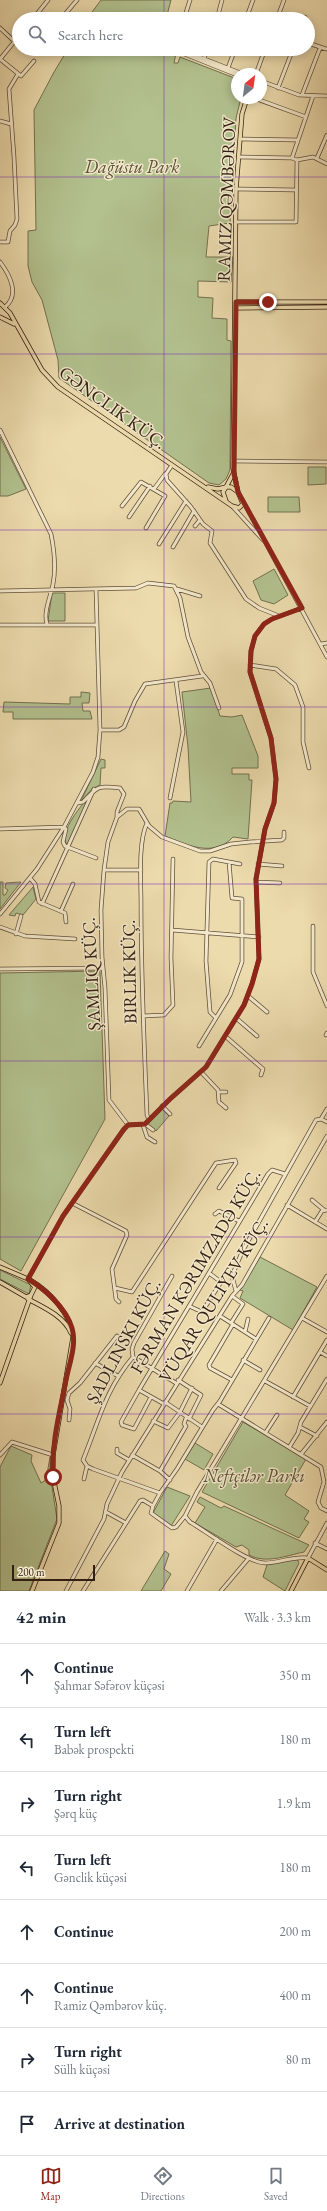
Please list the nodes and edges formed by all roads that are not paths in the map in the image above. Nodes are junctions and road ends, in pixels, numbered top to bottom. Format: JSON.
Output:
{"nodes":[{"id":1,"x":48,"y":0,"type":"edge"},
{"id":2,"x":77,"y":0,"type":"edge"},
{"id":3,"x":190,"y":0,"type":"edge"},
{"id":4,"x":222,"y":0,"type":"edge"},
{"id":5,"x":253,"y":0,"type":"edge"},
{"id":6,"x":284,"y":0,"type":"edge"},
{"id":7,"x":39,"y":12,"type":"edge"},
{"id":8,"x":67,"y":12,"type":"edge"},
{"id":9,"x":186,"y":12,"type":"edge"},
{"id":10,"x":219,"y":12,"type":"edge"},
{"id":11,"x":249,"y":12,"type":"edge"},
{"id":12,"x":280,"y":12,"type":"edge"},
{"id":13,"x":0,"y":28,"type":"edge"},
{"id":14,"x":12,"y":39,"type":"edge"},
{"id":15,"x":12,"y":45,"type":"edge"},
{"id":16,"x":315,"y":46,"type":"edge"},
{"id":17,"x":320,"y":48,"type":"junction"},
{"id":18,"x":326,"y":49,"type":"dead end"},
{"id":19,"x":190,"y":56,"type":"edge"},
{"id":20,"x":196,"y":56,"type":"edge"},
{"id":21,"x":205,"y":56,"type":"edge"},
{"id":22,"x":232,"y":56,"type":"edge"},
{"id":23,"x":262,"y":56,"type":"edge"},
{"id":24,"x":290,"y":56,"type":"edge"},
{"id":25,"x":0,"y":59,"type":"edge"},
{"id":26,"x":204,"y":59,"type":"junction"},
{"id":27,"x":34,"y":61,"type":"dead end"},
{"id":28,"x":228,"y":68,"type":"junction"},
{"id":29,"x":258,"y":68,"type":"edge"},
{"id":30,"x":231,"y":69,"type":"edge"},
{"id":31,"x":231,"y":73,"type":"edge"},
{"id":32,"x":18,"y":74,"type":"junction"},
{"id":33,"x":267,"y":83,"type":"edge"},
{"id":34,"x":278,"y":88,"type":"junction"},
{"id":35,"x":302,"y":96,"type":"junction"},
{"id":36,"x":313,"y":96,"type":"junction"},
{"id":37,"x":327,"y":96,"type":"edge"},
{"id":38,"x":267,"y":103,"type":"edge"},
{"id":39,"x":245,"y":104,"type":"edge"},
{"id":40,"x":306,"y":117,"type":"junction"},
{"id":41,"x":0,"y":121,"type":"edge"},
{"id":42,"x":11,"y":124,"type":"junction"},
{"id":43,"x":327,"y":135,"type":"edge"},
{"id":44,"x":240,"y":139,"type":"junction"},
{"id":45,"x":298,"y":140,"type":"junction"},
{"id":46,"x":239,"y":157,"type":"junction"},
{"id":47,"x":292,"y":158,"type":"junction"},
{"id":48,"x":317,"y":158,"type":"junction"},
{"id":49,"x":298,"y":160,"type":"junction"},
{"id":50,"x":327,"y":164,"type":"edge"},
{"id":51,"x":236,"y":189,"type":"junction"},
{"id":52,"x":296,"y":190,"type":"junction"},
{"id":53,"x":236,"y":222,"type":"junction"},
{"id":54,"x":0,"y":242,"type":"edge"},
{"id":55,"x":0,"y":262,"type":"edge"},
{"id":56,"x":238,"y":302,"type":"junction"},
{"id":57,"x":300,"y":302,"type":"junction"},
{"id":58,"x":327,"y":302,"type":"edge"},
{"id":59,"x":0,"y":303,"type":"edge"},
{"id":60,"x":327,"y":307,"type":"edge"},
{"id":61,"x":0,"y":308,"type":"edge"},
{"id":62,"x":6,"y":308,"type":"junction"},
{"id":63,"x":236,"y":308,"type":"junction"},
{"id":64,"x":300,"y":308,"type":"junction"},
{"id":65,"x":0,"y":317,"type":"edge"},
{"id":66,"x":16,"y":326,"type":"junction"},
{"id":67,"x":0,"y":430,"type":"edge"},
{"id":68,"x":233,"y":461,"type":"junction"},
{"id":69,"x":327,"y":462,"type":"edge"},
{"id":70,"x":172,"y":465,"type":"junction"},
{"id":71,"x":233,"y":468,"type":"junction"},
{"id":72,"x":167,"y":472,"type":"junction"},
{"id":73,"x":200,"y":484,"type":"junction"},
{"id":74,"x":150,"y":486,"type":"junction"},
{"id":75,"x":226,"y":487,"type":"junction"},
{"id":76,"x":154,"y":489,"type":"junction"},
{"id":77,"x":238,"y":492,"type":"junction"},
{"id":78,"x":242,"y":499,"type":"junction"},
{"id":79,"x":186,"y":500,"type":"junction"},
{"id":80,"x":226,"y":501,"type":"junction"},
{"id":81,"x":122,"y":506,"type":"dead end"},
{"id":82,"x":232,"y":506,"type":"junction"},
{"id":83,"x":194,"y":511,"type":"junction"},
{"id":84,"x":129,"y":517,"type":"dead end"},
{"id":85,"x":200,"y":520,"type":"junction"},
{"id":86,"x":195,"y":526,"type":"dead end"},
{"id":87,"x":146,"y":528,"type":"dead end"},
{"id":88,"x":159,"y":544,"type":"dead end"},
{"id":89,"x":266,"y":544,"type":"junction"},
{"id":90,"x":173,"y":547,"type":"dead end"},
{"id":91,"x":96,"y":589,"type":"junction"},
{"id":92,"x":52,"y":590,"type":"junction"},
{"id":93,"x":177,"y":590,"type":"junction"},
{"id":94,"x":0,"y":591,"type":"edge"},
{"id":95,"x":200,"y":596,"type":"dead end"},
{"id":96,"x":302,"y":608,"type":"junction"},
{"id":97,"x":279,"y":616,"type":"junction"},
{"id":98,"x":47,"y":624,"type":"junction"},
{"id":99,"x":0,"y":625,"type":"edge"},
{"id":100,"x":96,"y":625,"type":"junction"},
{"id":101,"x":327,"y":643,"type":"edge"},
{"id":102,"x":320,"y":644,"type":"junction"},
{"id":103,"x":327,"y":656,"type":"edge"},
{"id":104,"x":250,"y":665,"type":"junction"},
{"id":105,"x":202,"y":676,"type":"junction"},
{"id":106,"x":176,"y":681,"type":"junction"},
{"id":107,"x":219,"y":708,"type":"dead end"},
{"id":108,"x":100,"y":730,"type":"junction"},
{"id":109,"x":309,"y":768,"type":"dead end"},
{"id":110,"x":94,"y":789,"type":"junction"},
{"id":111,"x":170,"y":798,"type":"dead end"},
{"id":112,"x":77,"y":803,"type":"junction"},
{"id":113,"x":117,"y":817,"type":"junction"},
{"id":114,"x":147,"y":823,"type":"junction"},
{"id":115,"x":64,"y":826,"type":"junction"},
{"id":116,"x":0,"y":829,"type":"edge"},
{"id":117,"x":284,"y":832,"type":"dead end"},
{"id":118,"x":263,"y":841,"type":"junction"},
{"id":119,"x":67,"y":847,"type":"junction"},
{"id":120,"x":96,"y":858,"type":"dead end"},
{"id":121,"x":173,"y":859,"type":"dead end"},
{"id":122,"x":229,"y":862,"type":"junction"},
{"id":123,"x":240,"y":864,"type":"dead end"},
{"id":124,"x":258,"y":864,"type":"junction"},
{"id":125,"x":282,"y":866,"type":"dead end"},
{"id":126,"x":104,"y":870,"type":"junction"},
{"id":127,"x":141,"y":870,"type":"junction"},
{"id":128,"x":30,"y":878,"type":"junction"},
{"id":129,"x":256,"y":882,"type":"junction"},
{"id":130,"x":280,"y":883,"type":"dead end"},
{"id":131,"x":72,"y":884,"type":"dead end"},
{"id":132,"x":42,"y":904,"type":"junction"},
{"id":133,"x":61,"y":911,"type":"junction"},
{"id":134,"x":0,"y":914,"type":"edge"},
{"id":135,"x":21,"y":916,"type":"dead end"},
{"id":136,"x":66,"y":922,"type":"dead end"},
{"id":137,"x":313,"y":926,"type":"dead end"},
{"id":138,"x":0,"y":927,"type":"edge"},
{"id":139,"x":172,"y":930,"type":"junction"},
{"id":140,"x":16,"y":934,"type":"junction"},
{"id":141,"x":207,"y":934,"type":"junction"},
{"id":142,"x":242,"y":936,"type":"junction"},
{"id":143,"x":259,"y":937,"type":"junction"},
{"id":144,"x":75,"y":939,"type":"dead end"},
{"id":145,"x":103,"y":968,"type":"junction"},
{"id":146,"x":0,"y":969,"type":"edge"},
{"id":147,"x":248,"y":996,"type":"junction"},
{"id":148,"x":327,"y":1006,"type":"edge"},
{"id":149,"x":267,"y":1012,"type":"dead end"},
{"id":150,"x":143,"y":1016,"type":"junction"},
{"id":151,"x":216,"y":1018,"type":"junction"},
{"id":152,"x":236,"y":1018,"type":"junction"},
{"id":153,"x":225,"y":1036,"type":"junction"},
{"id":154,"x":257,"y":1036,"type":"dead end"},
{"id":155,"x":199,"y":1046,"type":"dead end"},
{"id":156,"x":202,"y":1073,"type":"junction"},
{"id":157,"x":261,"y":1075,"type":"dead end"},
{"id":158,"x":219,"y":1092,"type":"junction"},
{"id":159,"x":226,"y":1092,"type":"dead end"},
{"id":160,"x":162,"y":1106,"type":"junction"},
{"id":161,"x":226,"y":1108,"type":"dead end"},
{"id":162,"x":327,"y":1109,"type":"edge"},
{"id":163,"x":170,"y":1114,"type":"dead end"},
{"id":164,"x":321,"y":1119,"type":"junction"},
{"id":165,"x":149,"y":1120,"type":"junction"},
{"id":166,"x":327,"y":1122,"type":"edge"},
{"id":167,"x":128,"y":1125,"type":"junction"},
{"id":168,"x":144,"y":1125,"type":"junction"},
{"id":169,"x":153,"y":1130,"type":"dead end"},
{"id":170,"x":327,"y":1136,"type":"edge"},
{"id":171,"x":155,"y":1142,"type":"dead end"},
{"id":172,"x":285,"y":1174,"type":"junction"},
{"id":173,"x":219,"y":1188,"type":"dead end"},
{"id":174,"x":312,"y":1200,"type":"dead end"},
{"id":175,"x":72,"y":1203,"type":"junction"},
{"id":176,"x":287,"y":1205,"type":"junction"},
{"id":177,"x":326,"y":1210,"type":"edge"},
{"id":178,"x":214,"y":1214,"type":"dead end"},
{"id":179,"x":239,"y":1221,"type":"junction"},
{"id":180,"x":315,"y":1222,"type":"junction"},
{"id":181,"x":327,"y":1229,"type":"edge"},
{"id":182,"x":0,"y":1265,"type":"edge"},
{"id":183,"x":209,"y":1273,"type":"junction"},
{"id":184,"x":172,"y":1276,"type":"dead end"},
{"id":185,"x":327,"y":1276,"type":"edge"},
{"id":186,"x":29,"y":1279,"type":"junction"},
{"id":187,"x":0,"y":1283,"type":"edge"},
{"id":188,"x":115,"y":1288,"type":"junction"},
{"id":189,"x":236,"y":1291,"type":"junction"},
{"id":190,"x":232,"y":1296,"type":"junction"},
{"id":191,"x":30,"y":1297,"type":"junction"},
{"id":192,"x":119,"y":1302,"type":"dead end"},
{"id":193,"x":59,"y":1306,"type":"junction"},
{"id":194,"x":189,"y":1306,"type":"junction"},
{"id":195,"x":52,"y":1313,"type":"junction"},
{"id":196,"x":220,"y":1316,"type":"junction"},
{"id":197,"x":269,"y":1318,"type":"dead end"},
{"id":198,"x":302,"y":1318,"type":"junction"},
{"id":199,"x":248,"y":1319,"type":"dead end"},
{"id":200,"x":232,"y":1324,"type":"junction"},
{"id":201,"x":245,"y":1332,"type":"junction"},
{"id":202,"x":327,"y":1332,"type":"edge"},
{"id":203,"x":117,"y":1336,"type":"dead end"},
{"id":204,"x":256,"y":1339,"type":"junction"},
{"id":205,"x":327,"y":1340,"type":"edge"},
{"id":206,"x":73,"y":1343,"type":"junction"},
{"id":207,"x":320,"y":1352,"type":"junction"},
{"id":208,"x":327,"y":1356,"type":"edge"},
{"id":209,"x":133,"y":1357,"type":"junction"},
{"id":210,"x":243,"y":1360,"type":"junction"},
{"id":211,"x":95,"y":1363,"type":"junction"},
{"id":212,"x":152,"y":1368,"type":"junction"},
{"id":213,"x":260,"y":1370,"type":"dead end"},
{"id":214,"x":118,"y":1376,"type":"junction"},
{"id":215,"x":327,"y":1379,"type":"edge"},
{"id":216,"x":232,"y":1380,"type":"junction"},
{"id":217,"x":265,"y":1381,"type":"junction"},
{"id":218,"x":177,"y":1382,"type":"junction"},
{"id":219,"x":0,"y":1383,"type":"edge"},
{"id":220,"x":192,"y":1388,"type":"junction"},
{"id":221,"x":139,"y":1390,"type":"junction"},
{"id":222,"x":63,"y":1396,"type":"junction"},
{"id":223,"x":293,"y":1396,"type":"junction"},
{"id":224,"x":68,"y":1397,"type":"junction"},
{"id":225,"x":151,"y":1397,"type":"junction"},
{"id":226,"x":164,"y":1403,"type":"junction"},
{"id":227,"x":218,"y":1404,"type":"junction"},
{"id":228,"x":310,"y":1406,"type":"junction"},
{"id":229,"x":180,"y":1412,"type":"junction"},
{"id":230,"x":277,"y":1415,"type":"dead end"},
{"id":231,"x":242,"y":1418,"type":"junction"},
{"id":232,"x":188,"y":1419,"type":"junction"},
{"id":233,"x":69,"y":1420,"type":"dead end"},
{"id":234,"x":153,"y":1421,"type":"junction"},
{"id":235,"x":327,"y":1422,"type":"edge"},
{"id":236,"x":202,"y":1427,"type":"junction"},
{"id":237,"x":300,"y":1427,"type":"junction"},
{"id":238,"x":266,"y":1432,"type":"junction"},
{"id":239,"x":317,"y":1436,"type":"junction"},
{"id":240,"x":290,"y":1446,"type":"junction"},
{"id":241,"x":117,"y":1449,"type":"dead end"},
{"id":242,"x":302,"y":1453,"type":"junction"},
{"id":243,"x":0,"y":1455,"type":"edge"},
{"id":244,"x":53,"y":1455,"type":"junction"},
{"id":245,"x":132,"y":1455,"type":"junction"},
{"id":246,"x":129,"y":1460,"type":"junction"},
{"id":247,"x":87,"y":1466,"type":"junction"},
{"id":248,"x":160,"y":1471,"type":"junction"},
{"id":249,"x":119,"y":1478,"type":"junction"},
{"id":250,"x":84,"y":1479,"type":"dead end"},
{"id":251,"x":170,"y":1480,"type":"junction"},
{"id":252,"x":160,"y":1493,"type":"junction"},
{"id":253,"x":153,"y":1506,"type":"junction"},
{"id":254,"x":327,"y":1511,"type":"edge"},
{"id":255,"x":106,"y":1512,"type":"junction"},
{"id":256,"x":185,"y":1516,"type":"junction"},
{"id":257,"x":126,"y":1523,"type":"junction"},
{"id":258,"x":327,"y":1523,"type":"edge"},
{"id":259,"x":326,"y":1529,"type":"edge"},
{"id":260,"x":217,"y":1539,"type":"junction"},
{"id":261,"x":316,"y":1543,"type":"junction"},
{"id":262,"x":327,"y":1549,"type":"edge"},
{"id":263,"x":249,"y":1558,"type":"junction"},
{"id":264,"x":308,"y":1558,"type":"junction"},
{"id":265,"x":327,"y":1570,"type":"edge"},
{"id":266,"x":32,"y":1591,"type":"edge"},
{"id":267,"x":66,"y":1591,"type":"edge"},
{"id":268,"x":83,"y":1591,"type":"edge"},
{"id":269,"x":187,"y":1591,"type":"edge"},
{"id":270,"x":221,"y":1591,"type":"edge"},
{"id":271,"x":291,"y":1591,"type":"edge"}],
"edges":[{"from":1,"to":7,"type":"street"},
{"from":2,"to":8,"type":"street"},
{"from":3,"to":9,"type":"street"},
{"from":4,"to":10,"type":"street"},
{"from":5,"to":11,"type":"street"},
{"from":6,"to":12,"type":"street"},
{"from":13,"to":14,"type":"street"},
{"from":15,"to":25,"type":"street"},
{"from":16,"to":17,"type":"street"},
{"from":17,"to":18,"type":"street"},
{"from":17,"to":35,"type":"street"},
{"from":19,"to":31,"type":"street"},
{"from":20,"to":26,"type":"street"},
{"from":21,"to":26,"type":"street"},
{"from":22,"to":28,"type":"street"},
{"from":23,"to":29,"type":"street"},
{"from":24,"to":34,"type":"street"},
{"from":25,"to":32,"type":"street"},
{"from":26,"to":28,"type":"street"},
{"from":27,"to":32,"type":"street"},
{"from":28,"to":30,"type":"street"},
{"from":32,"to":42,"type":"street"},
{"from":33,"to":34,"type":"street"},
{"from":34,"to":35,"type":"street"},
{"from":35,"to":36,"type":"street"},
{"from":36,"to":37,"type":"street"},
{"from":36,"to":40,"type":"street"},
{"from":38,"to":40,"type":"street"},
{"from":39,"to":44,"type":"main road","name":"RAMIZ QƏMBƏROV"},
{"from":40,"to":45,"type":"street"},
{"from":41,"to":42,"type":"street"},
{"from":42,"to":54,"type":"street"},
{"from":43,"to":48,"type":"street"},
{"from":44,"to":45,"type":"street"},
{"from":44,"to":46,"type":"main road","name":"RAMIZ QƏMBƏROV"},
{"from":45,"to":47,"type":"street"},
{"from":46,"to":47,"type":"street"},
{"from":46,"to":51,"type":"main road","name":"RAMIZ QƏMBƏROV"},
{"from":47,"to":49,"type":"street"},
{"from":48,"to":49,"type":"street"},
{"from":48,"to":50,"type":"street"},
{"from":49,"to":52,"type":"street"},
{"from":51,"to":52,"type":"street"},
{"from":51,"to":53,"type":"main road","name":"RAMIZ QƏMBƏROV"},
{"from":52,"to":53,"type":"street"},
{"from":53,"to":56,"type":"main road","name":"RAMIZ QƏMBƏROV"},
{"from":55,"to":62,"type":"street"},
{"from":56,"to":57,"type":"main road"},
{"from":56,"to":63,"type":"main road","name":"RAMIZ QƏMBƏROV"},
{"from":57,"to":58,"type":"main road"},
{"from":57,"to":64,"type":"main road"},
{"from":59,"to":61,"type":"main road"},
{"from":59,"to":62,"type":"main road"},
{"from":60,"to":64,"type":"main road"},
{"from":62,"to":66,"type":"main road","name":"GƏNCLIK KÜÇ."},
{"from":63,"to":64,"type":"main road"},
{"from":63,"to":68,"type":"main road","name":"RAMIZ QƏMBƏROV"},
{"from":65,"to":66,"type":"main road"},
{"from":66,"to":70,"type":"main road","name":"GƏNCLIK KÜÇ."},
{"from":67,"to":92,"type":"street"},
{"from":68,"to":69,"type":"street"},
{"from":68,"to":71,"type":"main road","name":"RAMIZ QƏMBƏROV"},
{"from":70,"to":72,"type":"street"},
{"from":70,"to":73,"type":"main road","name":"GƏNCLIK KÜÇ."},
{"from":71,"to":75,"type":"main road"},
{"from":71,"to":77,"type":"main road"},
{"from":72,"to":76,"type":"street"},
{"from":72,"to":79,"type":"street"},
{"from":73,"to":75,"type":"main road"},
{"from":73,"to":80,"type":"main road","name":"GƏNCLIK KÜÇ."},
{"from":74,"to":76,"type":"street"},
{"from":74,"to":81,"type":"street"},
{"from":74,"to":84,"type":"street"},
{"from":75,"to":77,"type":"main road"},
{"from":75,"to":80,"type":"main road"},
{"from":76,"to":87,"type":"street"},
{"from":77,"to":78,"type":"main road"},
{"from":78,"to":82,"type":"main road"},
{"from":78,"to":89,"type":"street"},
{"from":79,"to":83,"type":"street"},
{"from":79,"to":88,"type":"street"},
{"from":80,"to":82,"type":"main road","name":"GƏNCLIK KÜÇ."},
{"from":82,"to":89,"type":"street"},
{"from":83,"to":85,"type":"street"},
{"from":83,"to":90,"type":"street"},
{"from":85,"to":86,"type":"street"},
{"from":85,"to":97,"type":"street"},
{"from":89,"to":96,"type":"street"},
{"from":91,"to":92,"type":"street"},
{"from":91,"to":93,"type":"street"},
{"from":91,"to":100,"type":"street"},
{"from":92,"to":94,"type":"street"},
{"from":92,"to":98,"type":"street"},
{"from":93,"to":95,"type":"street"},
{"from":93,"to":105,"type":"street"},
{"from":96,"to":97,"type":"street"},
{"from":96,"to":102,"type":"street"},
{"from":97,"to":104,"type":"street"},
{"from":98,"to":99,"type":"street"},
{"from":98,"to":100,"type":"street"},
{"from":100,"to":108,"type":"street"},
{"from":101,"to":102,"type":"street"},
{"from":102,"to":103,"type":"street"},
{"from":104,"to":109,"type":"street"},
{"from":104,"to":118,"type":"street"},
{"from":105,"to":106,"type":"street"},
{"from":105,"to":107,"type":"street"},
{"from":106,"to":108,"type":"street"},
{"from":106,"to":111,"type":"street"},
{"from":108,"to":112,"type":"street"},
{"from":110,"to":112,"type":"street"},
{"from":110,"to":113,"type":"street"},
{"from":110,"to":119,"type":"street"},
{"from":112,"to":115,"type":"street"},
{"from":113,"to":114,"type":"street"},
{"from":113,"to":126,"type":"street"},
{"from":114,"to":118,"type":"street"},
{"from":114,"to":127,"type":"street","name":"BIRLIK KÜÇ."},
{"from":115,"to":116,"type":"street"},
{"from":115,"to":119,"type":"street"},
{"from":115,"to":128,"type":"street"},
{"from":117,"to":118,"type":"street"},
{"from":118,"to":124,"type":"street"},
{"from":119,"to":120,"type":"street"},
{"from":119,"to":132,"type":"street"},
{"from":121,"to":139,"type":"street"},
{"from":122,"to":123,"type":"street"},
{"from":122,"to":141,"type":"street"},
{"from":122,"to":142,"type":"street"},
{"from":124,"to":125,"type":"street"},
{"from":124,"to":129,"type":"street"},
{"from":126,"to":127,"type":"street"},
{"from":126,"to":145,"type":"street"},
{"from":127,"to":150,"type":"street","name":"BIRLIK KÜÇ."},
{"from":128,"to":132,"type":"street"},
{"from":128,"to":134,"type":"street"},
{"from":129,"to":130,"type":"street"},
{"from":129,"to":143,"type":"street"},
{"from":131,"to":133,"type":"street"},
{"from":132,"to":133,"type":"street"},
{"from":133,"to":136,"type":"street"},
{"from":135,"to":140,"type":"street"},
{"from":137,"to":148,"type":"street"},
{"from":138,"to":140,"type":"street"},
{"from":139,"to":141,"type":"street"},
{"from":139,"to":150,"type":"street"},
{"from":140,"to":144,"type":"street"},
{"from":141,"to":142,"type":"street"},
{"from":141,"to":151,"type":"street"},
{"from":142,"to":143,"type":"street"},
{"from":142,"to":151,"type":"street"},
{"from":143,"to":147,"type":"street"},
{"from":145,"to":146,"type":"street"},
{"from":145,"to":167,"type":"street"},
{"from":147,"to":149,"type":"street"},
{"from":147,"to":152,"type":"street"},
{"from":150,"to":165,"type":"street","name":"BIRLIK KÜÇ."},
{"from":151,"to":155,"type":"street"},
{"from":152,"to":153,"type":"street"},
{"from":152,"to":154,"type":"street"},
{"from":153,"to":156,"type":"street"},
{"from":153,"to":157,"type":"street"},
{"from":156,"to":158,"type":"street"},
{"from":156,"to":160,"type":"street"},
{"from":158,"to":159,"type":"street"},
{"from":158,"to":161,"type":"street"},
{"from":160,"to":163,"type":"street"},
{"from":160,"to":165,"type":"street"},
{"from":162,"to":164,"type":"street","name":"FƏRMAN KƏRIMZADƏ KÜÇ."},
{"from":164,"to":166,"type":"street"},
{"from":164,"to":172,"type":"street","name":"FƏRMAN KƏRIMZADƏ KÜÇ."},
{"from":165,"to":168,"type":"street"},
{"from":167,"to":168,"type":"street"},
{"from":167,"to":175,"type":"street"},
{"from":168,"to":169,"type":"street"},
{"from":168,"to":171,"type":"street"},
{"from":170,"to":176,"type":"street","name":"VÜQAR QULIYEV KÜÇ."},
{"from":172,"to":179,"type":"street","name":"FƏRMAN KƏRIMZADƏ KÜÇ."},
{"from":172,"to":189,"type":"street"},
{"from":173,"to":188,"type":"street"},
{"from":174,"to":177,"type":"street"},
{"from":175,"to":186,"type":"street"},
{"from":175,"to":188,"type":"street"},
{"from":176,"to":180,"type":"street"},
{"from":176,"to":189,"type":"street","name":"VÜQAR QULIYEV KÜÇ."},
{"from":177,"to":180,"type":"street"},
{"from":178,"to":179,"type":"street"},
{"from":179,"to":183,"type":"street","name":"FƏRMAN KƏRIMZADƏ KÜÇ."},
{"from":180,"to":181,"type":"street"},
{"from":182,"to":186,"type":"main road"},
{"from":183,"to":194,"type":"street","name":"FƏRMAN KƏRIMZADƏ KÜÇ."},
{"from":183,"to":194,"type":"street"},
{"from":184,"to":209,"type":"street","name":"ŞADLINSKI KÜÇ."},
{"from":185,"to":198,"type":"street"},
{"from":186,"to":191,"type":"main road"},
{"from":186,"to":193,"type":"main road"},
{"from":187,"to":191,"type":"main road"},
{"from":188,"to":192,"type":"street"},
{"from":189,"to":190,"type":"street","name":"VÜQAR QULIYEV KÜÇ."},
{"from":190,"to":196,"type":"street","name":"VÜQAR QULIYEV KÜÇ."},
{"from":190,"to":200,"type":"street"},
{"from":191,"to":195,"type":"main road"},
{"from":191,"to":219,"type":"main road"},
{"from":193,"to":195,"type":"main road"},
{"from":193,"to":206,"type":"main road"},
{"from":194,"to":212,"type":"street","name":"FƏRMAN KƏRIMZADƏ KÜÇ."},
{"from":195,"to":206,"type":"main road"},
{"from":196,"to":200,"type":"street"},
{"from":196,"to":218,"type":"street","name":"VÜQAR QULIYEV KÜÇ."},
{"from":197,"to":204,"type":"street"},
{"from":198,"to":202,"type":"street"},
{"from":198,"to":217,"type":"street"},
{"from":199,"to":201,"type":"street"},
{"from":200,"to":201,"type":"street"},
{"from":200,"to":216,"type":"street"},
{"from":201,"to":204,"type":"street"},
{"from":203,"to":211,"type":"street"},
{"from":204,"to":210,"type":"street"},
{"from":205,"to":207,"type":"street"},
{"from":206,"to":222,"type":"main road"},
{"from":207,"to":208,"type":"street"},
{"from":207,"to":223,"type":"street"},
{"from":209,"to":212,"type":"street"},
{"from":209,"to":214,"type":"street","name":"ŞADLINSKI KÜÇ."},
{"from":210,"to":213,"type":"street"},
{"from":210,"to":216,"type":"street"},
{"from":211,"to":214,"type":"street"},
{"from":211,"to":224,"type":"street"},
{"from":212,"to":218,"type":"street"},
{"from":212,"to":221,"type":"street","name":"FƏRMAN KƏRIMZADƏ KÜÇ."},
{"from":214,"to":247,"type":"street","name":"ŞADLINSKI KÜÇ."},
{"from":215,"to":228,"type":"street"},
{"from":216,"to":227,"type":"street"},
{"from":217,"to":223,"type":"street"},
{"from":217,"to":231,"type":"street"},
{"from":218,"to":220,"type":"street"},
{"from":218,"to":226,"type":"street","name":"VÜQAR QULIYEV KÜÇ."},
{"from":220,"to":229,"type":"street"},
{"from":220,"to":232,"type":"street"},
{"from":221,"to":225,"type":"street"},
{"from":221,"to":225,"type":"street","name":"FƏRMAN KƏRIMZADƏ KÜÇ."},
{"from":222,"to":224,"type":"street"},
{"from":222,"to":244,"type":"main road"},
{"from":223,"to":228,"type":"street"},
{"from":224,"to":233,"type":"street"},
{"from":225,"to":226,"type":"street"},
{"from":226,"to":229,"type":"street"},
{"from":226,"to":234,"type":"street","name":"VÜQAR QULIYEV KÜÇ."},
{"from":227,"to":231,"type":"street"},
{"from":227,"to":236,"type":"street"},
{"from":228,"to":237,"type":"street"},
{"from":229,"to":232,"type":"street"},
{"from":229,"to":234,"type":"street"},
{"from":230,"to":238,"type":"street"},
{"from":231,"to":238,"type":"street"},
{"from":231,"to":256,"type":"street"},
{"from":232,"to":236,"type":"street"},
{"from":232,"to":248,"type":"street"},
{"from":234,"to":245,"type":"street","name":"VÜQAR QULIYEV KÜÇ."},
{"from":235,"to":239,"type":"street"},
{"from":236,"to":251,"type":"street"},
{"from":237,"to":239,"type":"street"},
{"from":237,"to":240,"type":"street"},
{"from":238,"to":240,"type":"street"},
{"from":239,"to":242,"type":"street"},
{"from":240,"to":242,"type":"street"},
{"from":241,"to":246,"type":"street"},
{"from":242,"to":254,"type":"street"},
{"from":243,"to":244,"type":"street"},
{"from":244,"to":266,"type":"main road"},
{"from":245,"to":246,"type":"street","name":"VÜQAR QULIYEV KÜÇ."},
{"from":245,"to":248,"type":"street"},
{"from":246,"to":249,"type":"street","name":"VÜQAR QULIYEV KÜÇ."},
{"from":247,"to":249,"type":"street"},
{"from":247,"to":250,"type":"street","name":"ŞADLINSKI KÜÇ."},
{"from":248,"to":251,"type":"street"},
{"from":249,"to":252,"type":"street"},
{"from":249,"to":255,"type":"street"},
{"from":251,"to":252,"type":"street"},
{"from":252,"to":253,"type":"street"},
{"from":253,"to":256,"type":"street"},
{"from":253,"to":257,"type":"street"},
{"from":255,"to":257,"type":"street"},
{"from":255,"to":267,"type":"street"},
{"from":256,"to":260,"type":"street"},
{"from":257,"to":268,"type":"street"},
{"from":258,"to":259,"type":"street"},
{"from":259,"to":261,"type":"street"},
{"from":260,"to":263,"type":"street"},
{"from":260,"to":269,"type":"street"},
{"from":261,"to":262,"type":"street"},
{"from":261,"to":264,"type":"street"},
{"from":263,"to":264,"type":"street"},
{"from":263,"to":270,"type":"street"},
{"from":264,"to":265,"type":"main road"},
{"from":264,"to":271,"type":"main road"}]}
